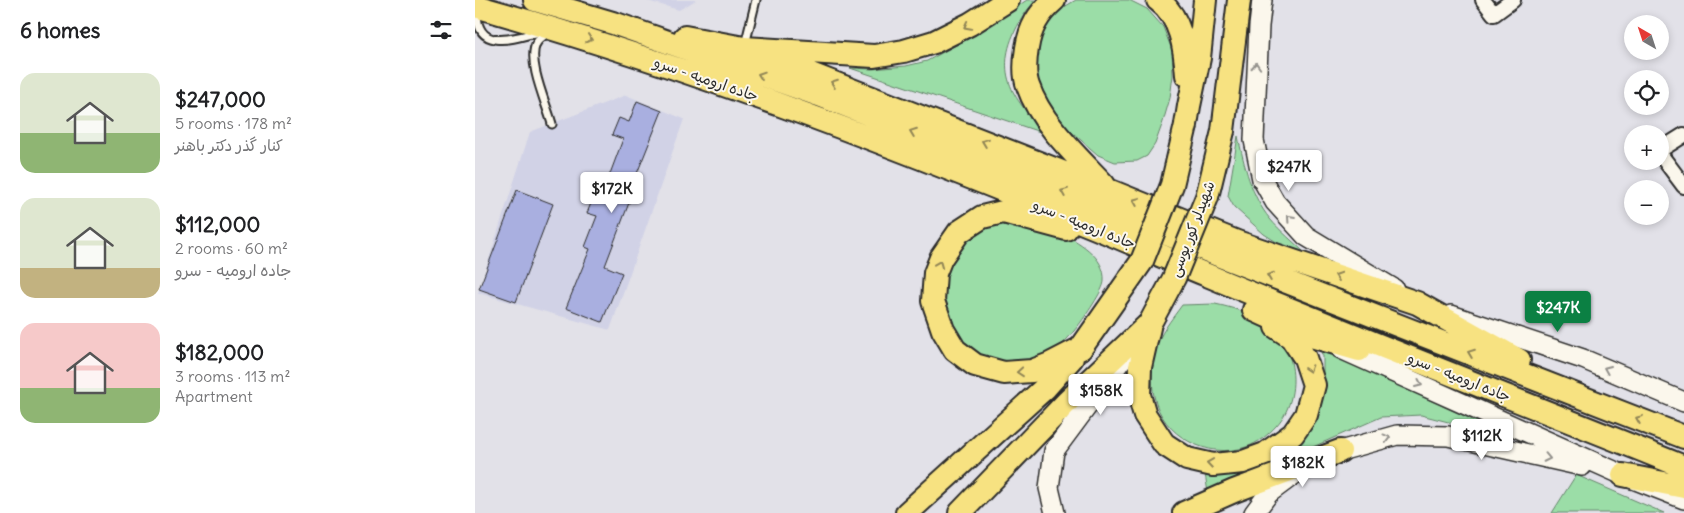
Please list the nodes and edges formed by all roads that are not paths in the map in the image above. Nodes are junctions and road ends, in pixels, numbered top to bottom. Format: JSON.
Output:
{"nodes":[{"id":1,"x":535,"y":0,"type":"edge"},
{"id":2,"x":756,"y":0,"type":"edge"},
{"id":3,"x":1008,"y":0,"type":"edge"},
{"id":4,"x":1054,"y":0,"type":"edge"},
{"id":5,"x":1157,"y":0,"type":"edge"},
{"id":6,"x":1205,"y":0,"type":"edge"},
{"id":7,"x":1239,"y":0,"type":"edge"},
{"id":8,"x":1262,"y":0,"type":"edge"},
{"id":9,"x":1483,"y":0,"type":"edge"},
{"id":10,"x":1513,"y":0,"type":"edge"},
{"id":11,"x":476,"y":10,"type":"edge"},
{"id":12,"x":616,"y":24,"type":"junction"},
{"id":13,"x":554,"y":28,"type":"junction"},
{"id":14,"x":744,"y":48,"type":"junction"},
{"id":15,"x":1188,"y":116,"type":"junction"},
{"id":16,"x":552,"y":124,"type":"dead end"},
{"id":17,"x":1684,"y":136,"type":"edge"},
{"id":18,"x":1669,"y":145,"type":"edge"},
{"id":19,"x":1669,"y":166,"type":"edge"},
{"id":20,"x":967,"y":176,"type":"junction"},
{"id":21,"x":1684,"y":186,"type":"edge"},
{"id":22,"x":1109,"y":190,"type":"junction"},
{"id":23,"x":1067,"y":230,"type":"junction"},
{"id":24,"x":1237,"y":302,"type":"junction"},
{"id":25,"x":1417,"y":303,"type":"junction"},
{"id":26,"x":1150,"y":323,"type":"junction"},
{"id":27,"x":1311,"y":336,"type":"junction"},
{"id":28,"x":1081,"y":348,"type":"junction"},
{"id":29,"x":1503,"y":394,"type":"junction"},
{"id":30,"x":1594,"y":401,"type":"junction"},
{"id":31,"x":1684,"y":402,"type":"edge"},
{"id":32,"x":1684,"y":437,"type":"edge"},
{"id":33,"x":1340,"y":450,"type":"junction"},
{"id":34,"x":1684,"y":467,"type":"edge"},
{"id":35,"x":1623,"y":475,"type":"junction"},
{"id":36,"x":1684,"y":488,"type":"edge"},
{"id":37,"x":1684,"y":499,"type":"edge"},
{"id":38,"x":907,"y":513,"type":"edge"},
{"id":39,"x":960,"y":513,"type":"edge"},
{"id":40,"x":1055,"y":513,"type":"edge"},
{"id":41,"x":1184,"y":513,"type":"edge"},
{"id":42,"x":1254,"y":513,"type":"edge"}],
"edges":[{"from":1,"to":12,"type":"highway","name":"جاده ارومیه - سرو"},
{"from":2,"to":14,"type":"lane"},
{"from":3,"to":14,"type":"highway","one_way":true},
{"from":4,"to":22,"type":"highway"},
{"from":5,"to":15,"type":"highway"},
{"from":6,"to":15,"type":"highway"},
{"from":7,"to":26,"type":"highway","name":"شهیدلر کور پوسی","bridge":true},
{"from":25,"to":8,"type":"main road","one_way":true},
{"from":9,"to":10,"type":"street"},
{"from":11,"to":13,"type":"highway","name":"جاده ارومیه - سرو"},
{"from":12,"to":14,"type":"highway"},
{"from":30,"to":12,"type":"highway","name":"جاده ارومیه - سرو","one_way":true},
{"from":13,"to":16,"type":"lane"},
{"from":13,"to":20,"type":"highway","name":"جاده ارومیه - سرو","one_way":true},
{"from":22,"to":14,"type":"highway","one_way":true},
{"from":15,"to":28,"type":"highway","bridge":true},
{"from":17,"to":18,"type":"street"},
{"from":19,"to":21,"type":"street"},
{"from":20,"to":23,"type":"highway"},
{"from":20,"to":29,"type":"highway","name":"جاده ارومیه - سرو"},
{"from":25,"to":22,"type":"highway","one_way":true},
{"from":23,"to":24,"type":"highway"},
{"from":28,"to":23,"type":"highway","one_way":true},
{"from":24,"to":26,"type":"highway","one_way":true},
{"from":24,"to":27,"type":"highway"},
{"from":25,"to":30,"type":"highway"},
{"from":31,"to":25,"type":"main road","one_way":true},
{"from":26,"to":39,"type":"highway"},
{"from":26,"to":40,"type":"main road"},
{"from":27,"to":29,"type":"highway"},
{"from":27,"to":35,"type":"main road","one_way":true},
{"from":28,"to":38,"type":"highway"},
{"from":29,"to":34,"type":"highway","name":"جاده ارومیه - سرو"},
{"from":32,"to":30,"type":"highway","name":"جاده ارومیه - سرو","one_way":true},
{"from":33,"to":35,"type":"main road","one_way":true},
{"from":33,"to":41,"type":"highway"},
{"from":33,"to":42,"type":"main road"},
{"from":35,"to":36,"type":"highway"},
{"from":35,"to":37,"type":"main road"}]}
